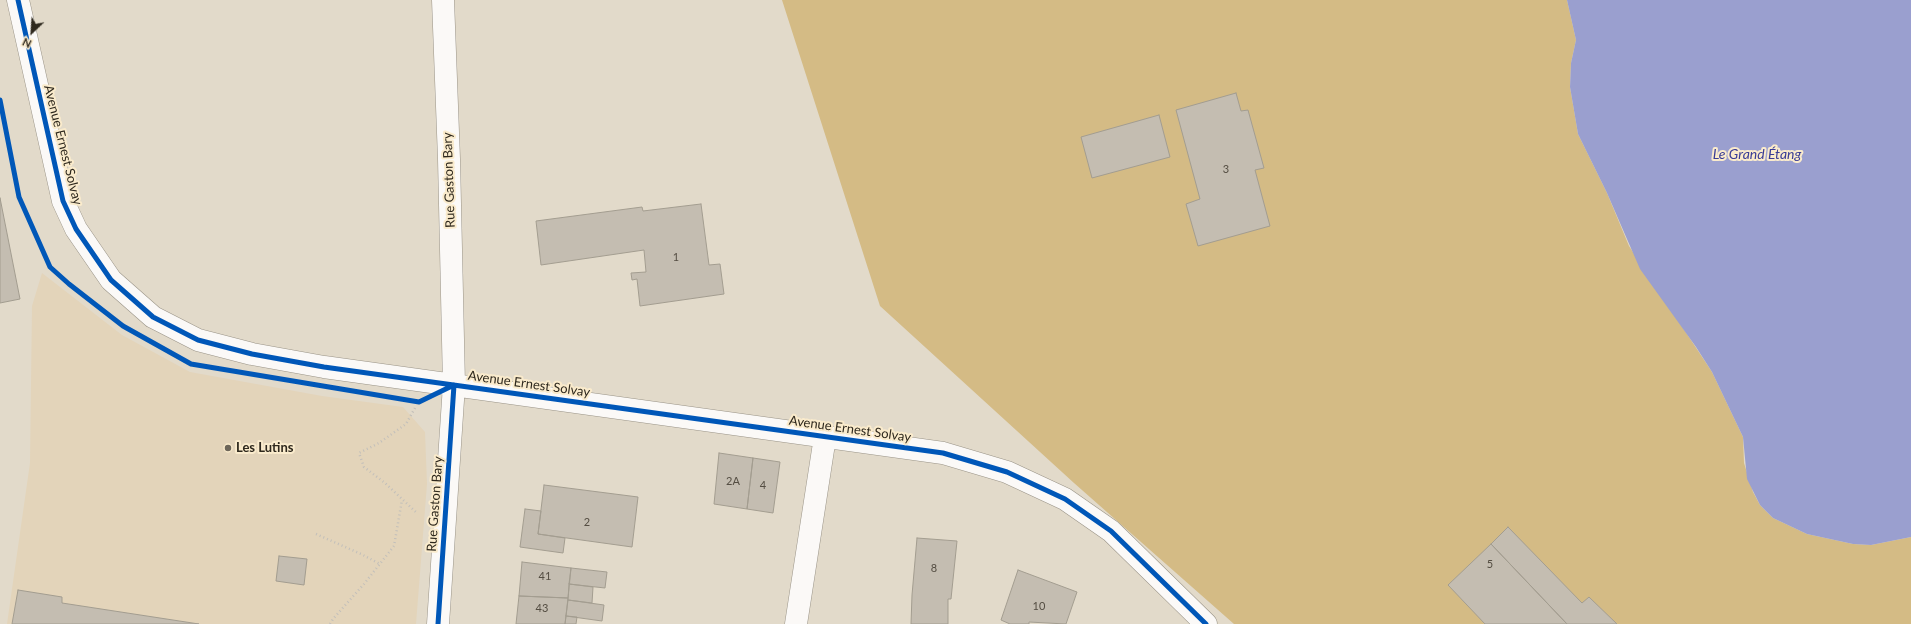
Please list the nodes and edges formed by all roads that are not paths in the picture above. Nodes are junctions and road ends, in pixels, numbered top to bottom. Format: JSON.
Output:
{"nodes":[{"id":1,"x":18,"y":0,"type":"edge"},
{"id":2,"x":442,"y":0,"type":"edge"},
{"id":3,"x":454,"y":384,"type":"junction"},
{"id":4,"x":825,"y":437,"type":"junction"},
{"id":5,"x":438,"y":624,"type":"edge"},
{"id":6,"x":796,"y":624,"type":"edge"},
{"id":7,"x":1206,"y":624,"type":"edge"}],
"edges":[{"from":1,"to":3,"type":"street","name":"Avenue Ernest Solvay"},
{"from":2,"to":3,"type":"street","name":"Rue Gaston Bary"},
{"from":3,"to":4,"type":"street","name":"Avenue Ernest Solvay"},
{"from":3,"to":5,"type":"street","name":"Rue Gaston Bary"},
{"from":4,"to":6,"type":"street"},
{"from":4,"to":7,"type":"street","name":"Avenue Ernest Solvay"}]}
